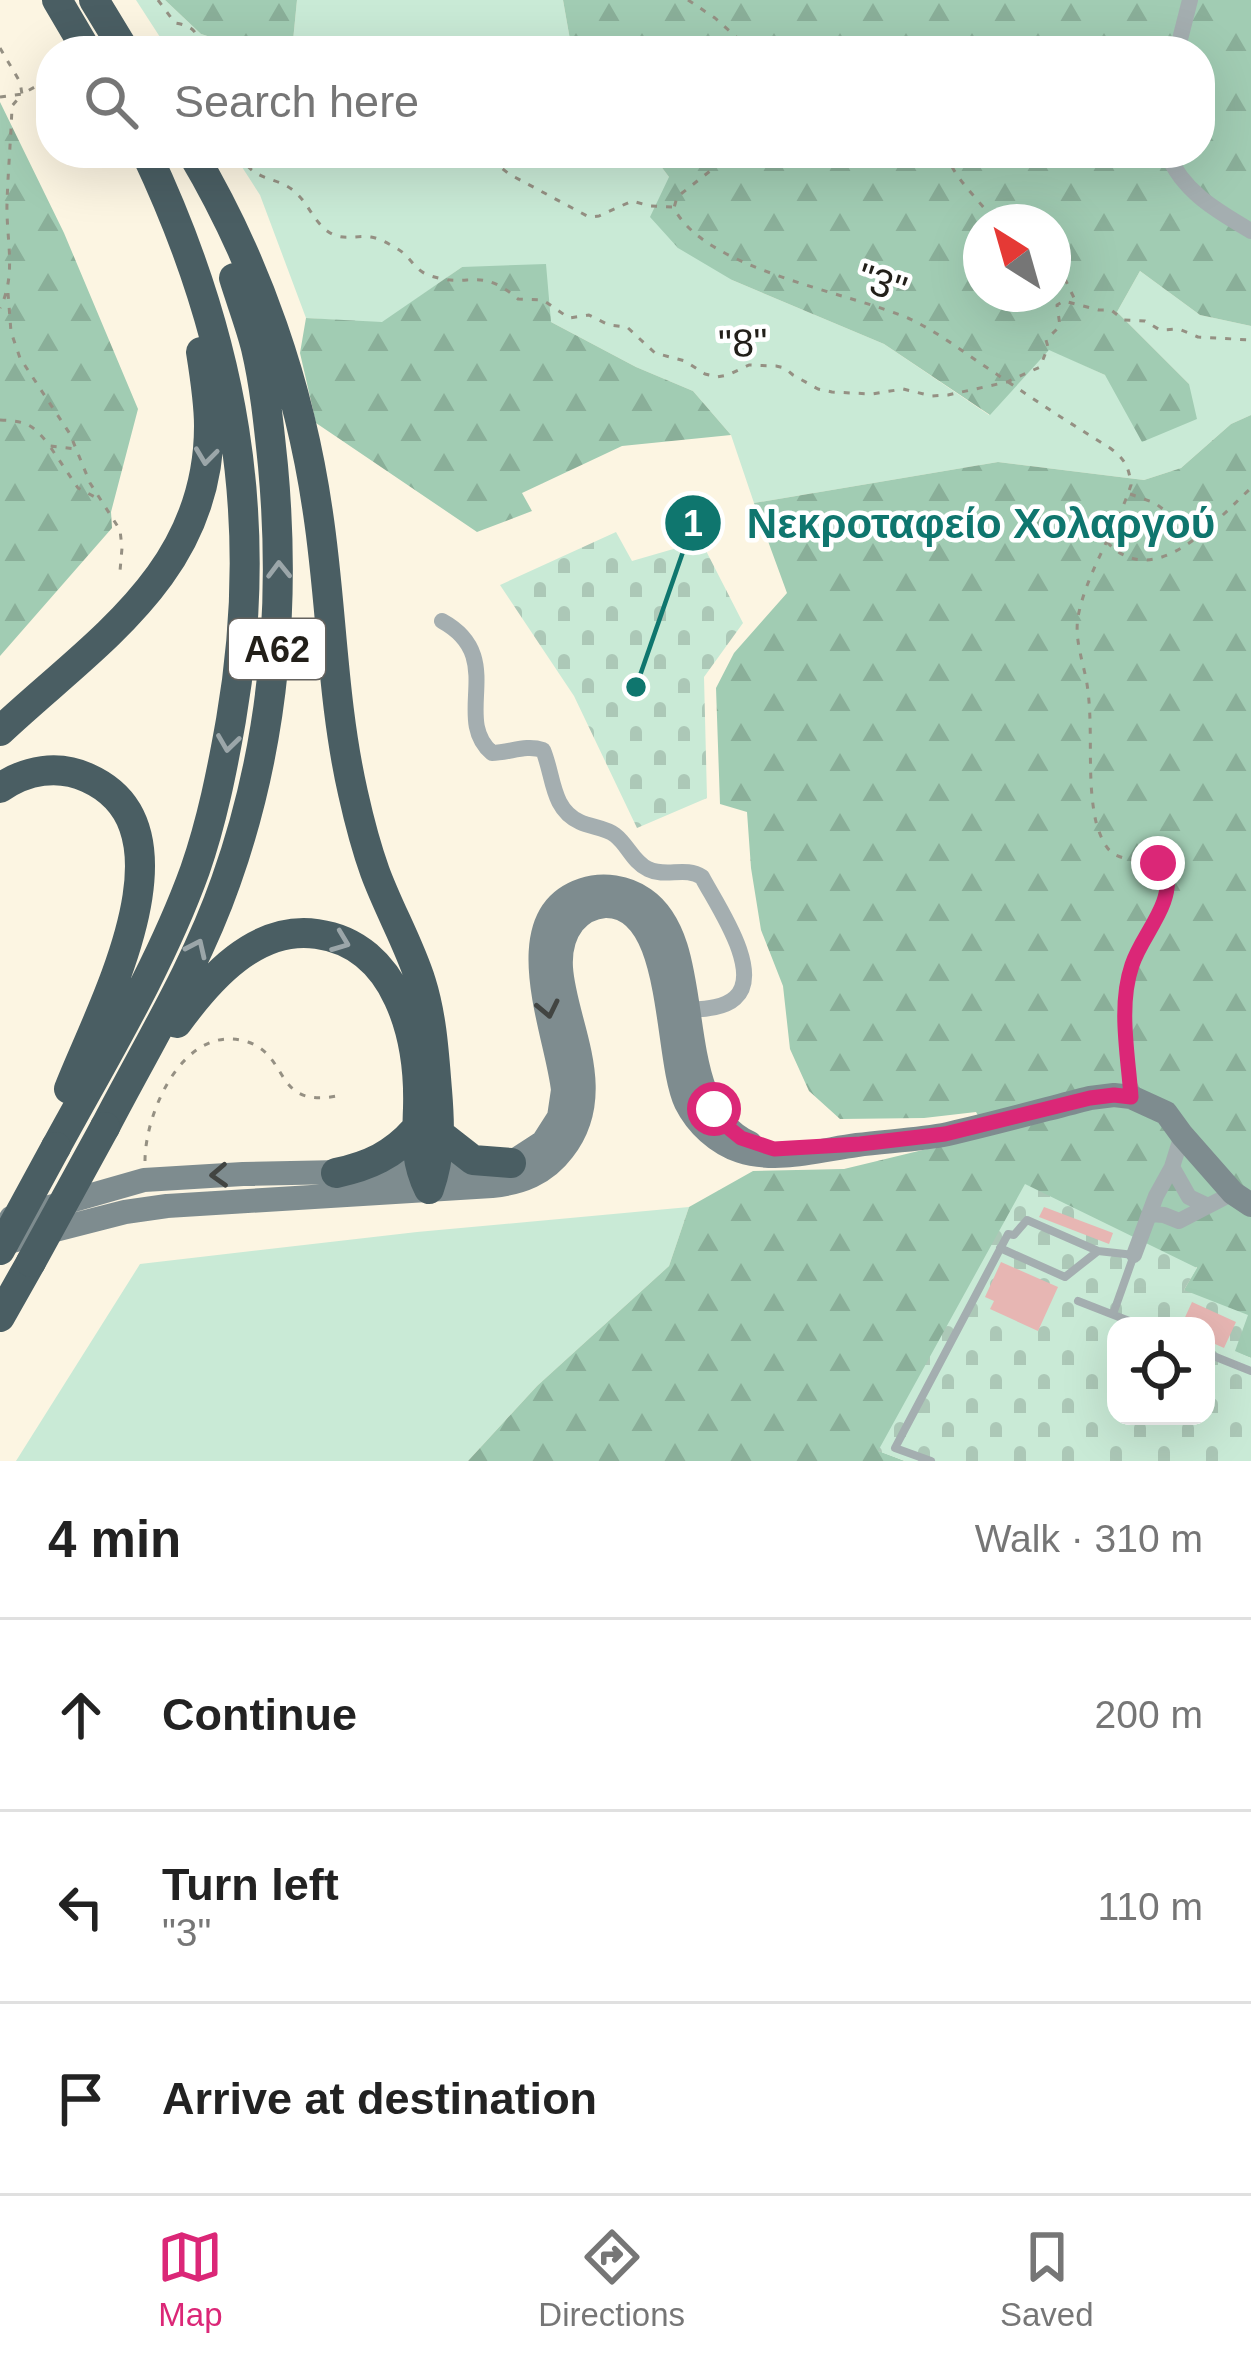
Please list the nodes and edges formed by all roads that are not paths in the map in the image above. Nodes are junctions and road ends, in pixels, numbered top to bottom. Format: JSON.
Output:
{"nodes":[{"id":1,"x":57,"y":0,"type":"edge"},
{"id":2,"x":94,"y":0,"type":"edge"},
{"id":3,"x":1190,"y":0,"type":"edge"},
{"id":4,"x":78,"y":36,"type":"edge"},
{"id":5,"x":124,"y":36,"type":"edge"},
{"id":6,"x":1182,"y":36,"type":"edge"},
{"id":7,"x":153,"y":168,"type":"edge"},
{"id":8,"x":188,"y":168,"type":"edge"},
{"id":9,"x":201,"y":168,"type":"edge"},
{"id":10,"x":1174,"y":168,"type":"edge"},
{"id":11,"x":176,"y":216,"type":"junction"},
{"id":12,"x":1251,"y":231,"type":"edge"},
{"id":13,"x":442,"y":621,"type":"dead end"},
{"id":14,"x":0,"y":731,"type":"edge"},
{"id":15,"x":0,"y":788,"type":"edge"},
{"id":16,"x":678,"y":1011,"type":"junction"},
{"id":17,"x":105,"y":1126,"type":"junction"},
{"id":18,"x":428,"y":1132,"type":"junction"},
{"id":19,"x":1181,"y":1135,"type":"junction"},
{"id":20,"x":56,"y":1147,"type":"junction"},
{"id":21,"x":511,"y":1162,"type":"junction"},
{"id":22,"x":1172,"y":1166,"type":"junction"},
{"id":23,"x":336,"y":1173,"type":"junction"},
{"id":24,"x":428,"y":1177,"type":"junction"},
{"id":25,"x":1242,"y":1199,"type":"edge"},
{"id":26,"x":1206,"y":1205,"type":"junction"},
{"id":27,"x":1150,"y":1214,"type":"junction"},
{"id":28,"x":0,"y":1221,"type":"edge"},
{"id":29,"x":0,"y":1247,"type":"edge"},
{"id":30,"x":1000,"y":1248,"type":"junction"},
{"id":31,"x":1098,"y":1251,"type":"junction"},
{"id":32,"x":1135,"y":1255,"type":"junction"},
{"id":33,"x":1078,"y":1300,"type":"dead end"},
{"id":34,"x":1113,"y":1314,"type":"junction"},
{"id":35,"x":0,"y":1317,"type":"edge"},
{"id":36,"x":1120,"y":1317,"type":"edge"},
{"id":37,"x":1215,"y":1357,"type":"edge"},
{"id":38,"x":1251,"y":1371,"type":"edge"},
{"id":39,"x":931,"y":1461,"type":"edge"}],
"edges":[{"from":1,"to":4,"type":"highway"},
{"from":2,"to":5,"type":"highway"},
{"from":3,"to":6,"type":"street"},
{"from":7,"to":11,"type":"highway","number":"Α62"},
{"from":17,"to":8,"type":"highway","number":"Α62","one_way":true},
{"from":9,"to":18,"type":"highway"},
{"from":10,"to":12,"type":"street"},
{"from":11,"to":14,"type":"highway","one_way":true},
{"from":11,"to":20,"type":"highway","number":"Α62","one_way":true},
{"from":13,"to":16,"type":"street"},
{"from":15,"to":20,"type":"highway"},
{"from":16,"to":19,"type":"street"},
{"from":16,"to":21,"type":"street","one_way":true},
{"from":16,"to":24,"type":"street"},
{"from":17,"to":18,"type":"highway","one_way":true},
{"from":17,"to":35,"type":"highway","number":"Α62","bridge":true},
{"from":18,"to":21,"type":"highway"},
{"from":18,"to":23,"type":"highway"},
{"from":18,"to":24,"type":"highway"},
{"from":19,"to":22,"type":"street"},
{"from":19,"to":25,"type":"street"},
{"from":20,"to":29,"type":"highway","number":"Α62","bridge":true},
{"from":21,"to":24,"type":"street"},
{"from":22,"to":26,"type":"street"},
{"from":22,"to":27,"type":"street"},
{"from":23,"to":24,"type":"street"},
{"from":23,"to":28,"type":"street","one_way":true},
{"from":24,"to":29,"type":"street"},
{"from":25,"to":26,"type":"street"},
{"from":26,"to":27,"type":"street"},
{"from":27,"to":32,"type":"street"},
{"from":30,"to":31,"type":"lane"},
{"from":30,"to":31,"type":"lane"},
{"from":30,"to":39,"type":"lane"},
{"from":31,"to":32,"type":"lane"},
{"from":32,"to":34,"type":"lane"},
{"from":33,"to":34,"type":"lane"},
{"from":34,"to":36,"type":"lane"},
{"from":37,"to":38,"type":"lane"}]}
